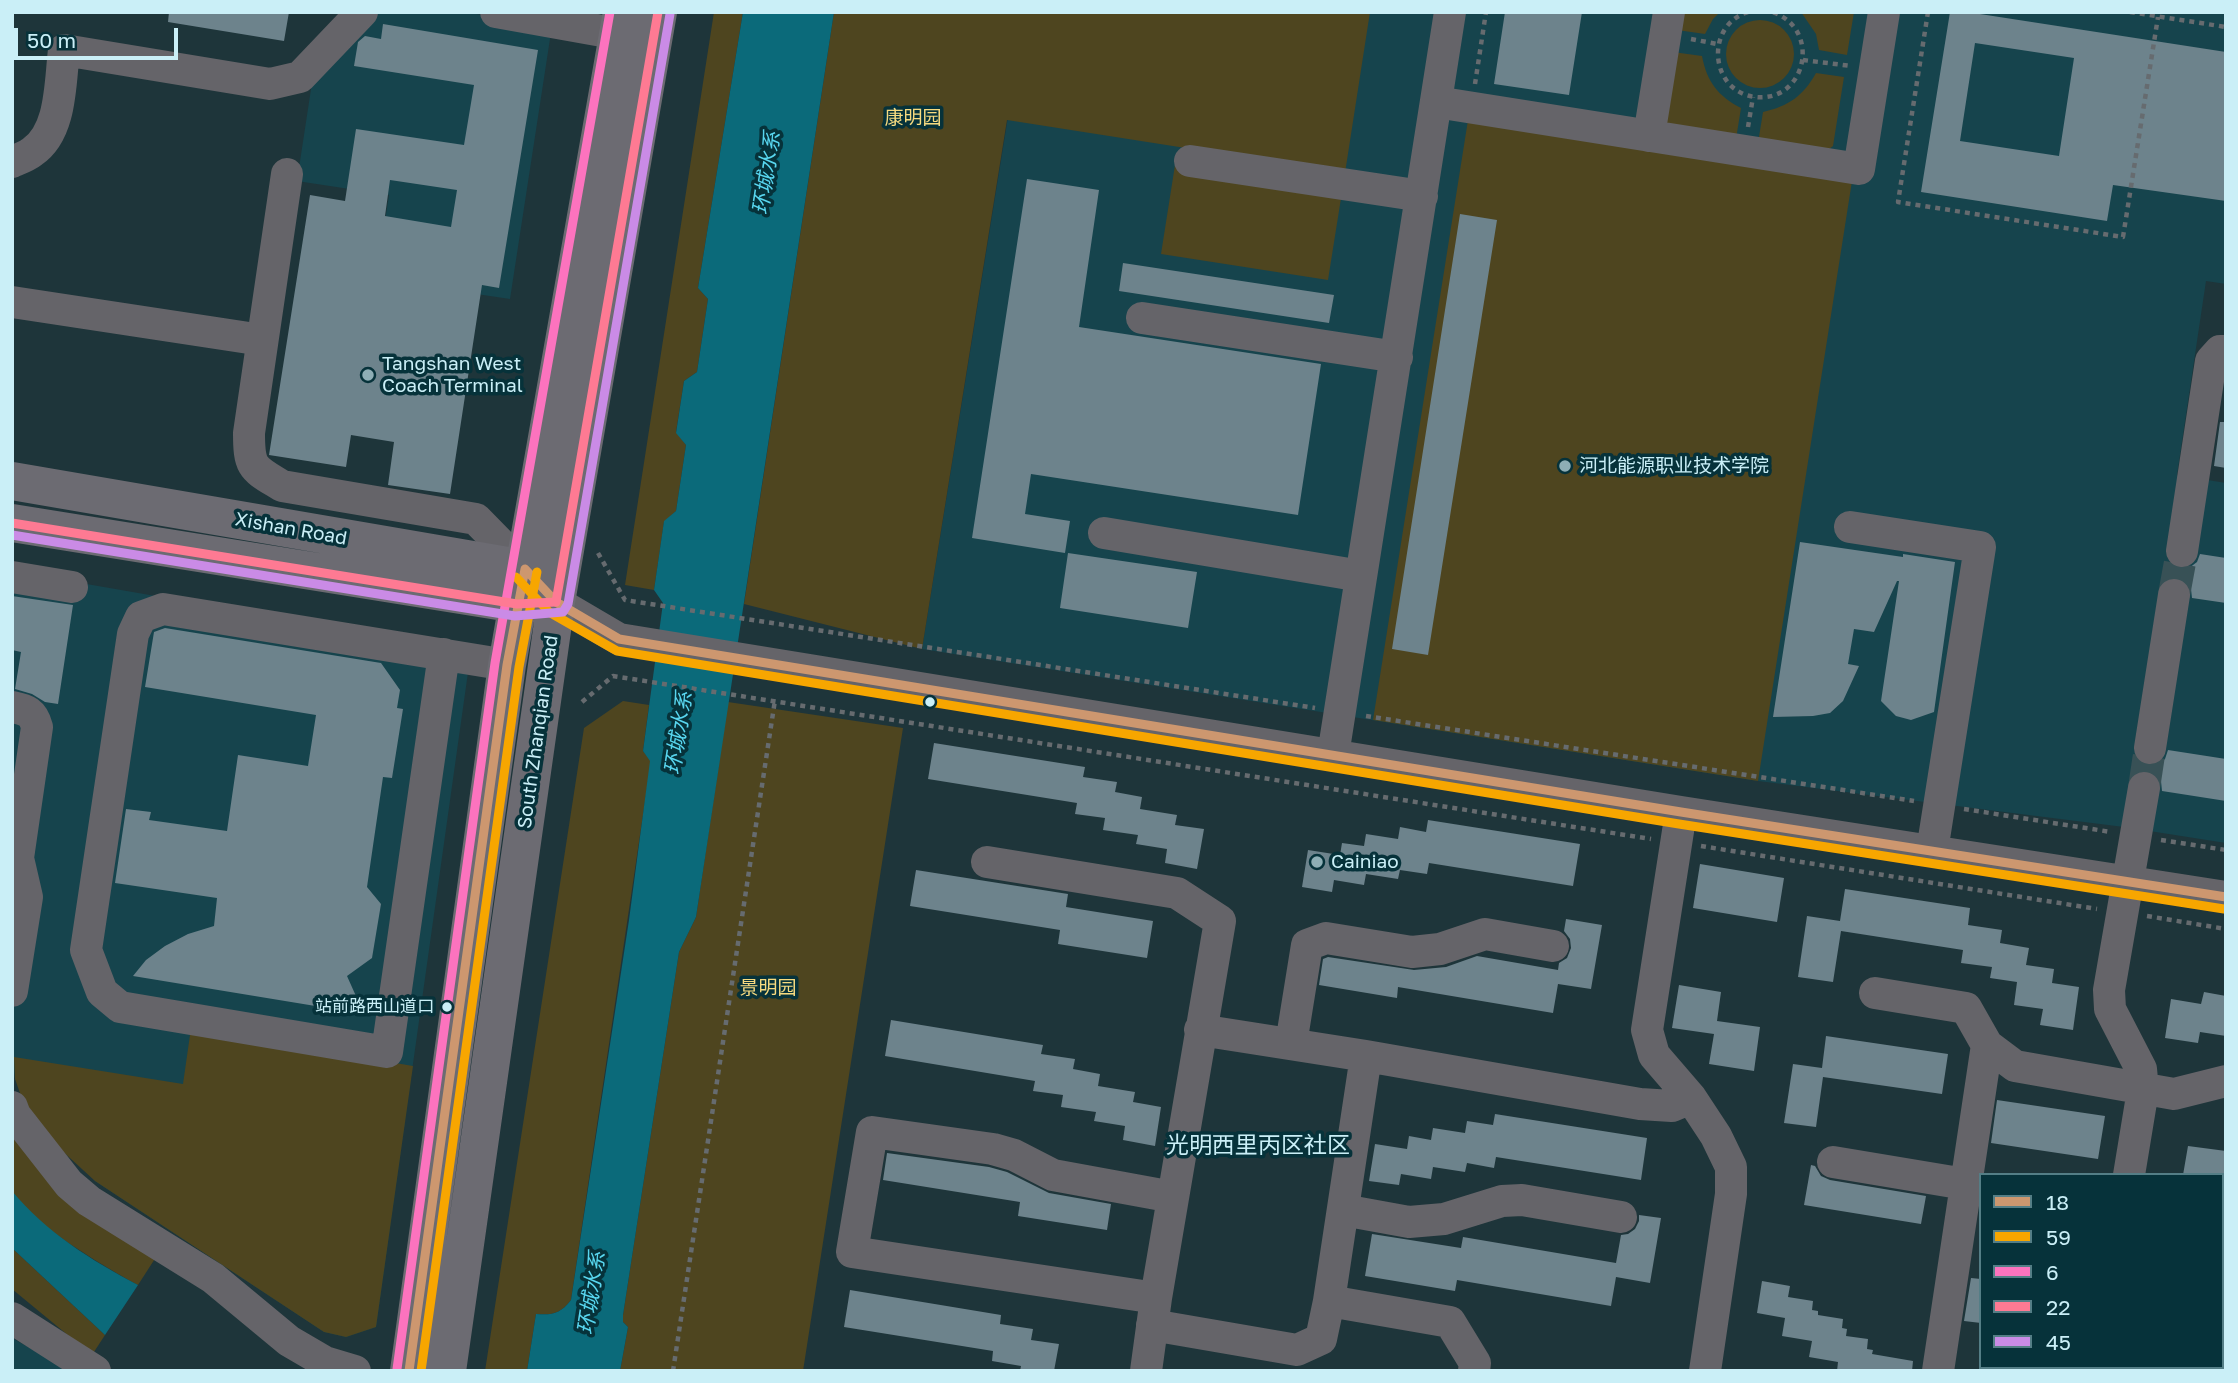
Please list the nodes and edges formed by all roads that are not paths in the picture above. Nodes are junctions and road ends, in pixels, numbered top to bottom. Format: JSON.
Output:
{"nodes":[{"id":1,"x":362,"y":12,"type":"edge"},
{"id":2,"x":496,"y":12,"type":"edge"},
{"id":3,"x":658,"y":12,"type":"edge"},
{"id":4,"x":1450,"y":12,"type":"edge"},
{"id":5,"x":1669,"y":12,"type":"edge"},
{"id":6,"x":1884,"y":12,"type":"edge"},
{"id":7,"x":620,"y":23,"type":"edge"},
{"id":8,"x":1436,"y":102,"type":"junction"},
{"id":9,"x":1649,"y":136,"type":"junction"},
{"id":10,"x":1190,"y":161,"type":"dead end"},
{"id":11,"x":12,"y":162,"type":"edge"},
{"id":12,"x":287,"y":174,"type":"dead end"},
{"id":13,"x":1422,"y":196,"type":"junction"},
{"id":14,"x":12,"y":302,"type":"edge"},
{"id":15,"x":1142,"y":318,"type":"dead end"},
{"id":16,"x":262,"y":340,"type":"junction"},
{"id":17,"x":2226,"y":351,"type":"edge"},
{"id":18,"x":1397,"y":357,"type":"junction"},
{"id":19,"x":2215,"y":403,"type":"edge"},
{"id":20,"x":12,"y":481,"type":"edge"},
{"id":21,"x":12,"y":523,"type":"edge"},
{"id":22,"x":1850,"y":527,"type":"dead end"},
{"id":23,"x":1104,"y":533,"type":"dead end"},
{"id":24,"x":2182,"y":551,"type":"tunnel mouth"},
{"id":25,"x":1362,"y":576,"type":"junction"},
{"id":26,"x":12,"y":577,"type":"edge"},
{"id":27,"x":521,"y":586,"type":"junction"},
{"id":28,"x":72,"y":587,"type":"dead end"},
{"id":29,"x":2175,"y":595,"type":"tunnel mouth"},
{"id":30,"x":556,"y":602,"type":"junction"},
{"id":31,"x":444,"y":654,"type":"junction"},
{"id":32,"x":507,"y":665,"type":"junction"},
{"id":33,"x":12,"y":707,"type":"edge"},
{"id":34,"x":2150,"y":748,"type":"tunnel mouth"},
{"id":35,"x":1333,"y":755,"type":"junction"},
{"id":36,"x":2144,"y":788,"type":"tunnel mouth"},
{"id":37,"x":1678,"y":827,"type":"junction"},
{"id":38,"x":1931,"y":851,"type":"junction"},
{"id":39,"x":987,"y":862,"type":"dead end"},
{"id":40,"x":2129,"y":882,"type":"junction"},
{"id":41,"x":2226,"y":897,"type":"edge"},
{"id":42,"x":1553,"y":946,"type":"dead end"},
{"id":43,"x":12,"y":991,"type":"edge"},
{"id":44,"x":1875,"y":993,"type":"dead end"},
{"id":45,"x":1200,"y":1030,"type":"junction"},
{"id":46,"x":1291,"y":1044,"type":"junction"},
{"id":47,"x":1987,"y":1045,"type":"junction"},
{"id":48,"x":1366,"y":1056,"type":"junction"},
{"id":49,"x":2226,"y":1081,"type":"edge"},
{"id":50,"x":2143,"y":1090,"type":"junction"},
{"id":51,"x":1691,"y":1098,"type":"junction"},
{"id":52,"x":12,"y":1107,"type":"edge"},
{"id":53,"x":1833,"y":1162,"type":"dead end"},
{"id":54,"x":2129,"y":1173,"type":"edge"},
{"id":55,"x":1965,"y":1184,"type":"junction"},
{"id":56,"x":1173,"y":1197,"type":"junction"},
{"id":57,"x":1343,"y":1210,"type":"junction"},
{"id":58,"x":1621,"y":1217,"type":"dead end"},
{"id":59,"x":1967,"y":1261,"type":"edge"},
{"id":60,"x":1329,"y":1301,"type":"junction"},
{"id":61,"x":1154,"y":1312,"type":"junction"},
{"id":62,"x":12,"y":1318,"type":"edge"},
{"id":63,"x":1946,"y":1369,"type":"edge"},
{"id":64,"x":95,"y":1371,"type":"edge"},
{"id":65,"x":355,"y":1371,"type":"edge"},
{"id":66,"x":409,"y":1371,"type":"edge"},
{"id":67,"x":447,"y":1371,"type":"edge"},
{"id":68,"x":1146,"y":1371,"type":"edge"},
{"id":69,"x":1474,"y":1371,"type":"edge"},
{"id":70,"x":1704,"y":1371,"type":"edge"}],
"edges":[{"from":1,"to":11,"type":"street"},
{"from":2,"to":7,"type":"street"},
{"from":3,"to":30,"type":"main road","name":"South Zhanqian Road"},
{"from":4,"to":8,"type":"street"},
{"from":5,"to":9,"type":"street"},
{"from":6,"to":9,"type":"street"},
{"from":7,"to":27,"type":"main road","name":"South Zhanqian Road"},
{"from":8,"to":9,"type":"street"},
{"from":8,"to":13,"type":"street"},
{"from":10,"to":13,"type":"street"},
{"from":12,"to":16,"type":"street"},
{"from":13,"to":18,"type":"street"},
{"from":14,"to":16,"type":"street"},
{"from":15,"to":18,"type":"street"},
{"from":16,"to":27,"type":"street"},
{"from":17,"to":19,"type":"street"},
{"from":18,"to":25,"type":"street"},
{"from":19,"to":24,"type":"street"},
{"from":20,"to":27,"type":"main road","name":"Xishan Road"},
{"from":21,"to":27,"type":"main road","name":"Xishan Road"},
{"from":22,"to":38,"type":"street"},
{"from":23,"to":25,"type":"street"},
{"from":25,"to":35,"type":"street"},
{"from":26,"to":28,"type":"street"},
{"from":27,"to":30,"type":"main road","name":"Xishan Road"},
{"from":27,"to":32,"type":"main road","name":"South Zhanqian Road"},
{"from":29,"to":34,"type":"street"},
{"from":30,"to":35,"type":"street"},
{"from":30,"to":67,"type":"main road","name":"South Zhanqian Road"},
{"from":31,"to":31,"type":"street"},
{"from":31,"to":32,"type":"street"},
{"from":32,"to":66,"type":"main road","name":"South Zhanqian Road"},
{"from":33,"to":43,"type":"street"},
{"from":35,"to":37,"type":"street"},
{"from":36,"to":40,"type":"street"},
{"from":37,"to":38,"type":"street"},
{"from":37,"to":51,"type":"street"},
{"from":38,"to":40,"type":"street"},
{"from":39,"to":45,"type":"street"},
{"from":40,"to":41,"type":"street"},
{"from":40,"to":50,"type":"street"},
{"from":42,"to":46,"type":"street"},
{"from":44,"to":47,"type":"street"},
{"from":45,"to":46,"type":"street"},
{"from":45,"to":56,"type":"street"},
{"from":46,"to":48,"type":"street"},
{"from":47,"to":50,"type":"street"},
{"from":47,"to":55,"type":"street"},
{"from":48,"to":51,"type":"street"},
{"from":48,"to":57,"type":"street"},
{"from":49,"to":50,"type":"street"},
{"from":50,"to":54,"type":"street"},
{"from":51,"to":70,"type":"street"},
{"from":52,"to":65,"type":"street"},
{"from":53,"to":55,"type":"street"},
{"from":55,"to":59,"type":"street"},
{"from":56,"to":61,"type":"street"},
{"from":56,"to":61,"type":"street"},
{"from":57,"to":58,"type":"street"},
{"from":57,"to":60,"type":"street"},
{"from":59,"to":63,"type":"street"},
{"from":60,"to":61,"type":"street"},
{"from":60,"to":69,"type":"street"},
{"from":61,"to":68,"type":"street"},
{"from":62,"to":64,"type":"street"}]}
